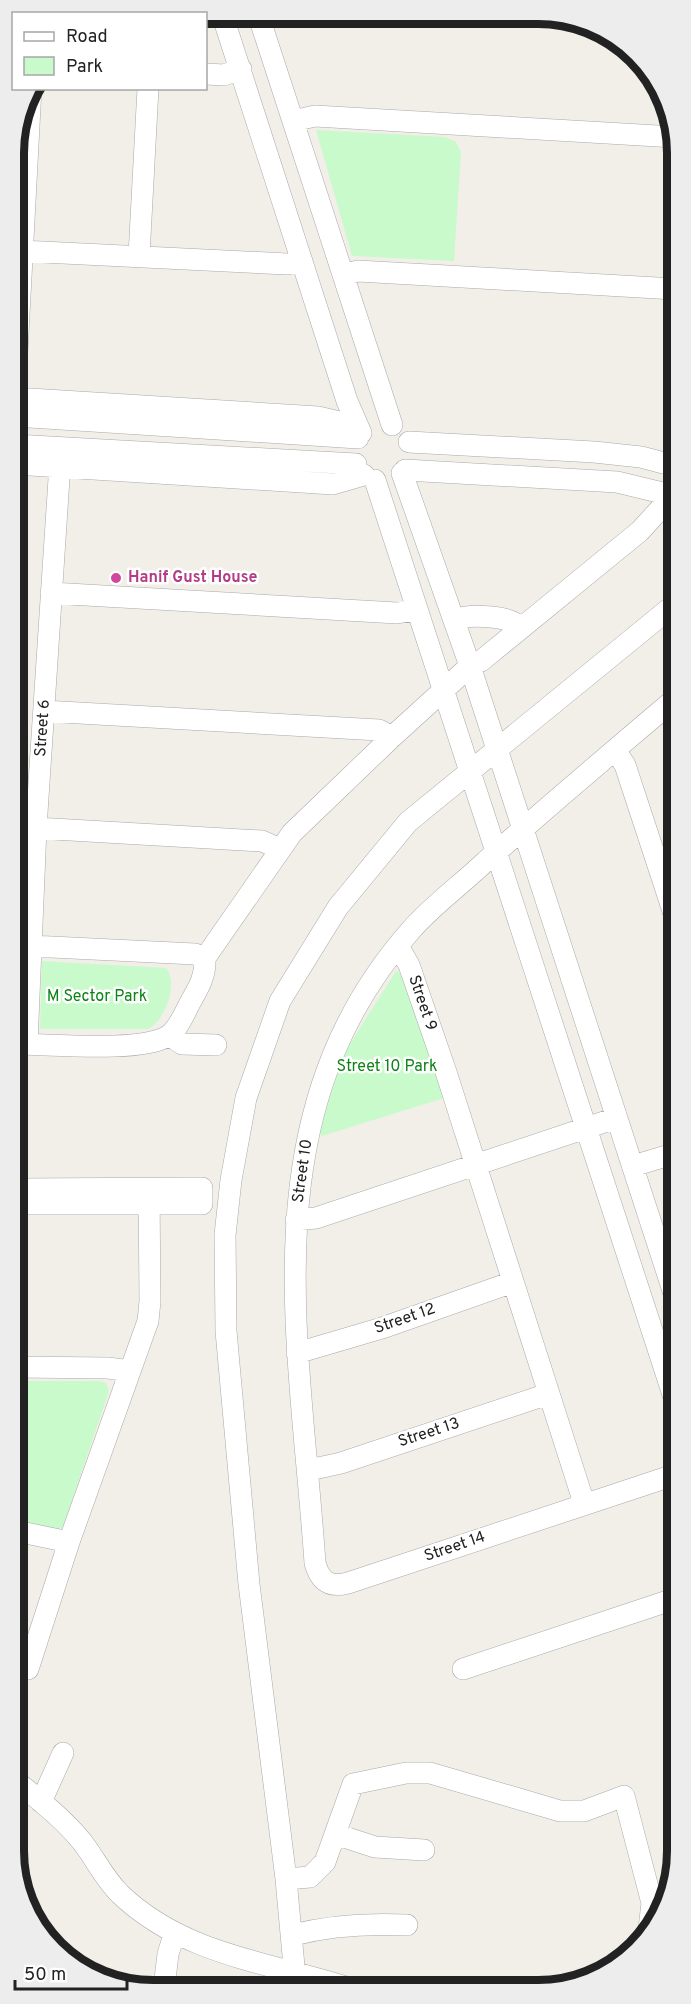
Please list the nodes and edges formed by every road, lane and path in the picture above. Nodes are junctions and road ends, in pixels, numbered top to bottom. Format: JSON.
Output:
{"nodes":[{"id":1,"x":225,"y":24,"type":"edge"},
{"id":2,"x":261,"y":24,"type":"edge"},
{"id":3,"x":241,"y":69,"type":"junction"},
{"id":4,"x":207,"y":74,"type":"edge"},
{"id":5,"x":148,"y":90,"type":"edge"},
{"id":6,"x":28,"y":119,"type":"edge"},
{"id":7,"x":293,"y":122,"type":"junction"},
{"id":8,"x":666,"y":135,"type":"edge"},
{"id":9,"x":24,"y":163,"type":"edge"},
{"id":10,"x":318,"y":197,"type":"junction"},
{"id":11,"x":286,"y":207,"type":"junction"},
{"id":12,"x":24,"y":251,"type":"edge"},
{"id":13,"x":139,"y":256,"type":"junction"},
{"id":14,"x":302,"y":261,"type":"junction"},
{"id":15,"x":343,"y":275,"type":"junction"},
{"id":16,"x":667,"y":290,"type":"edge"},
{"id":17,"x":24,"y":405,"type":"edge"},
{"id":18,"x":392,"y":425,"type":"junction"},
{"id":19,"x":359,"y":435,"type":"junction"},
{"id":20,"x":409,"y":442,"type":"junction"},
{"id":21,"x":24,"y":448,"type":"edge"},
{"id":22,"x":61,"y":457,"type":"junction"},
{"id":23,"x":24,"y":463,"type":"edge"},
{"id":24,"x":667,"y":464,"type":"edge"},
{"id":25,"x":404,"y":472,"type":"junction"},
{"id":26,"x":365,"y":473,"type":"junction"},
{"id":27,"x":667,"y":494,"type":"edge"},
{"id":28,"x":667,"y":502,"type":"edge"},
{"id":29,"x":51,"y":593,"type":"junction"},
{"id":30,"x":416,"y":610,"type":"junction"},
{"id":31,"x":667,"y":611,"type":"edge"},
{"id":32,"x":454,"y":620,"type":"junction"},
{"id":33,"x":520,"y":627,"type":"junction"},
{"id":34,"x":470,"y":666,"type":"junction"},
{"id":35,"x":443,"y":690,"type":"junction"},
{"id":36,"x":667,"y":706,"type":"edge"},
{"id":37,"x":45,"y":711,"type":"junction"},
{"id":38,"x":392,"y":737,"type":"junction"},
{"id":39,"x":615,"y":750,"type":"junction"},
{"id":40,"x":497,"y":751,"type":"junction"},
{"id":41,"x":469,"y":771,"type":"junction"},
{"id":42,"x":36,"y":828,"type":"junction"},
{"id":43,"x":522,"y":830,"type":"junction"},
{"id":44,"x":280,"y":849,"type":"junction"},
{"id":45,"x":496,"y":853,"type":"junction"},
{"id":46,"x":667,"y":893,"type":"edge"},
{"id":47,"x":31,"y":946,"type":"junction"},
{"id":48,"x":398,"y":946,"type":"junction"},
{"id":49,"x":205,"y":958,"type":"junction"},
{"id":50,"x":24,"y":1015,"type":"edge"},
{"id":51,"x":169,"y":1035,"type":"junction"},
{"id":52,"x":24,"y":1044,"type":"edge"},
{"id":53,"x":216,"y":1045,"type":"dead end"},
{"id":54,"x":616,"y":1118,"type":"junction"},
{"id":55,"x":586,"y":1128,"type":"junction"},
{"id":56,"x":667,"y":1156,"type":"edge"},
{"id":57,"x":474,"y":1166,"type":"junction"},
{"id":58,"x":633,"y":1167,"type":"junction"},
{"id":59,"x":24,"y":1190,"type":"edge"},
{"id":60,"x":202,"y":1196,"type":"dead end"},
{"id":61,"x":149,"y":1197,"type":"junction"},
{"id":62,"x":24,"y":1204,"type":"edge"},
{"id":63,"x":296,"y":1220,"type":"junction"},
{"id":64,"x":667,"y":1272,"type":"edge"},
{"id":65,"x":513,"y":1282,"type":"junction"},
{"id":66,"x":297,"y":1353,"type":"junction"},
{"id":67,"x":24,"y":1367,"type":"edge"},
{"id":68,"x":130,"y":1371,"type":"junction"},
{"id":69,"x":667,"y":1376,"type":"edge"},
{"id":70,"x":548,"y":1394,"type":"junction"},
{"id":71,"x":309,"y":1470,"type":"junction"},
{"id":72,"x":667,"y":1476,"type":"edge"},
{"id":73,"x":584,"y":1503,"type":"junction"},
{"id":74,"x":24,"y":1532,"type":"edge"},
{"id":75,"x":69,"y":1542,"type":"junction"},
{"id":76,"x":327,"y":1583,"type":"joint"},
{"id":77,"x":667,"y":1601,"type":"edge"},
{"id":78,"x":28,"y":1669,"type":"dead end"},
{"id":79,"x":463,"y":1669,"type":"dead end"},
{"id":80,"x":63,"y":1753,"type":"dead end"},
{"id":81,"x":24,"y":1787,"type":"edge"},
{"id":82,"x":41,"y":1802,"type":"junction"},
{"id":83,"x":335,"y":1834,"type":"junction"},
{"id":84,"x":424,"y":1850,"type":"dead end"},
{"id":85,"x":286,"y":1879,"type":"junction"},
{"id":86,"x":656,"y":1903,"type":"edge"},
{"id":87,"x":407,"y":1925,"type":"dead end"},
{"id":88,"x":174,"y":1935,"type":"junction"},
{"id":89,"x":293,"y":1935,"type":"junction"},
{"id":90,"x":295,"y":1979,"type":"edge"},
{"id":91,"x":165,"y":1980,"type":"edge"}],
"edges":[{"from":1,"to":3,"type":"street"},
{"from":2,"to":7,"type":"street"},
{"from":3,"to":4,"type":"street"},
{"from":3,"to":11,"type":"street"},
{"from":5,"to":13,"type":"street"},
{"from":6,"to":9,"type":"street"},
{"from":7,"to":8,"type":"street"},
{"from":7,"to":10,"type":"street"},
{"from":10,"to":11,"type":"street"},
{"from":10,"to":15,"type":"street"},
{"from":11,"to":14,"type":"street"},
{"from":12,"to":13,"type":"street"},
{"from":13,"to":14,"type":"street"},
{"from":14,"to":19,"type":"street"},
{"from":15,"to":16,"type":"street"},
{"from":15,"to":18,"type":"street"},
{"from":17,"to":19,"type":"street"},
{"from":18,"to":19,"type":"street"},
{"from":18,"to":20,"type":"street"},
{"from":19,"to":26,"type":"street"},
{"from":20,"to":24,"type":"street"},
{"from":20,"to":25,"type":"street"},
{"from":21,"to":22,"type":"street"},
{"from":22,"to":23,"type":"street"},
{"from":22,"to":26,"type":"street"},
{"from":22,"to":29,"type":"street","name":"Street 6"},
{"from":25,"to":26,"type":"street"},
{"from":25,"to":27,"type":"street"},
{"from":25,"to":32,"type":"street"},
{"from":26,"to":30,"type":"street"},
{"from":28,"to":33,"type":"street"},
{"from":29,"to":30,"type":"street"},
{"from":29,"to":37,"type":"street","name":"Street 6"},
{"from":30,"to":35,"type":"street"},
{"from":31,"to":40,"type":"street"},
{"from":32,"to":33,"type":"street"},
{"from":32,"to":34,"type":"street"},
{"from":33,"to":34,"type":"street"},
{"from":34,"to":35,"type":"street"},
{"from":34,"to":40,"type":"street"},
{"from":35,"to":38,"type":"street"},
{"from":35,"to":41,"type":"street"},
{"from":36,"to":39,"type":"street","name":"Street 10"},
{"from":37,"to":38,"type":"street"},
{"from":37,"to":42,"type":"street","name":"Street 6"},
{"from":38,"to":44,"type":"street"},
{"from":39,"to":43,"type":"street","name":"Street 10"},
{"from":39,"to":46,"type":"street"},
{"from":40,"to":41,"type":"street"},
{"from":40,"to":43,"type":"street"},
{"from":41,"to":45,"type":"street"},
{"from":41,"to":85,"type":"street"},
{"from":42,"to":44,"type":"street"},
{"from":42,"to":47,"type":"street","name":"Street 6"},
{"from":43,"to":45,"type":"street","name":"Street 10"},
{"from":43,"to":54,"type":"street"},
{"from":44,"to":49,"type":"street"},
{"from":45,"to":48,"type":"street","name":"Street 10"},
{"from":45,"to":55,"type":"street"},
{"from":47,"to":49,"type":"street"},
{"from":47,"to":50,"type":"street","name":"Street 6"},
{"from":48,"to":57,"type":"street","name":"Street 9"},
{"from":48,"to":63,"type":"street","name":"Street 10"},
{"from":49,"to":51,"type":"street"},
{"from":51,"to":52,"type":"street"},
{"from":51,"to":53,"type":"street"},
{"from":54,"to":55,"type":"street"},
{"from":54,"to":58,"type":"street"},
{"from":55,"to":57,"type":"street"},
{"from":55,"to":69,"type":"street"},
{"from":56,"to":58,"type":"street"},
{"from":57,"to":63,"type":"street"},
{"from":57,"to":65,"type":"street","name":"Street 9"},
{"from":58,"to":64,"type":"street"},
{"from":59,"to":61,"type":"street"},
{"from":60,"to":61,"type":"street"},
{"from":61,"to":62,"type":"street"},
{"from":61,"to":68,"type":"street"},
{"from":63,"to":66,"type":"street","name":"Street 10"},
{"from":65,"to":66,"type":"street","name":"Street 12"},
{"from":65,"to":70,"type":"street","name":"Street 9"},
{"from":66,"to":71,"type":"street","name":"Street 10"},
{"from":67,"to":68,"type":"street"},
{"from":68,"to":75,"type":"street"},
{"from":70,"to":71,"type":"street","name":"Street 13"},
{"from":70,"to":73,"type":"street","name":"Street 9"},
{"from":71,"to":76,"type":"street","name":"Street 10"},
{"from":72,"to":73,"type":"street","name":"Street 14"},
{"from":73,"to":76,"type":"street","name":"Street 14"},
{"from":74,"to":75,"type":"street"},
{"from":75,"to":78,"type":"street"},
{"from":77,"to":79,"type":"street"},
{"from":80,"to":82,"type":"street"},
{"from":81,"to":82,"type":"street"},
{"from":82,"to":88,"type":"street"},
{"from":83,"to":84,"type":"street"},
{"from":83,"to":85,"type":"street"},
{"from":83,"to":86,"type":"street"},
{"from":85,"to":89,"type":"street"},
{"from":87,"to":89,"type":"street"},
{"from":88,"to":90,"type":"street"},
{"from":88,"to":91,"type":"street"},
{"from":89,"to":90,"type":"street"}]}
